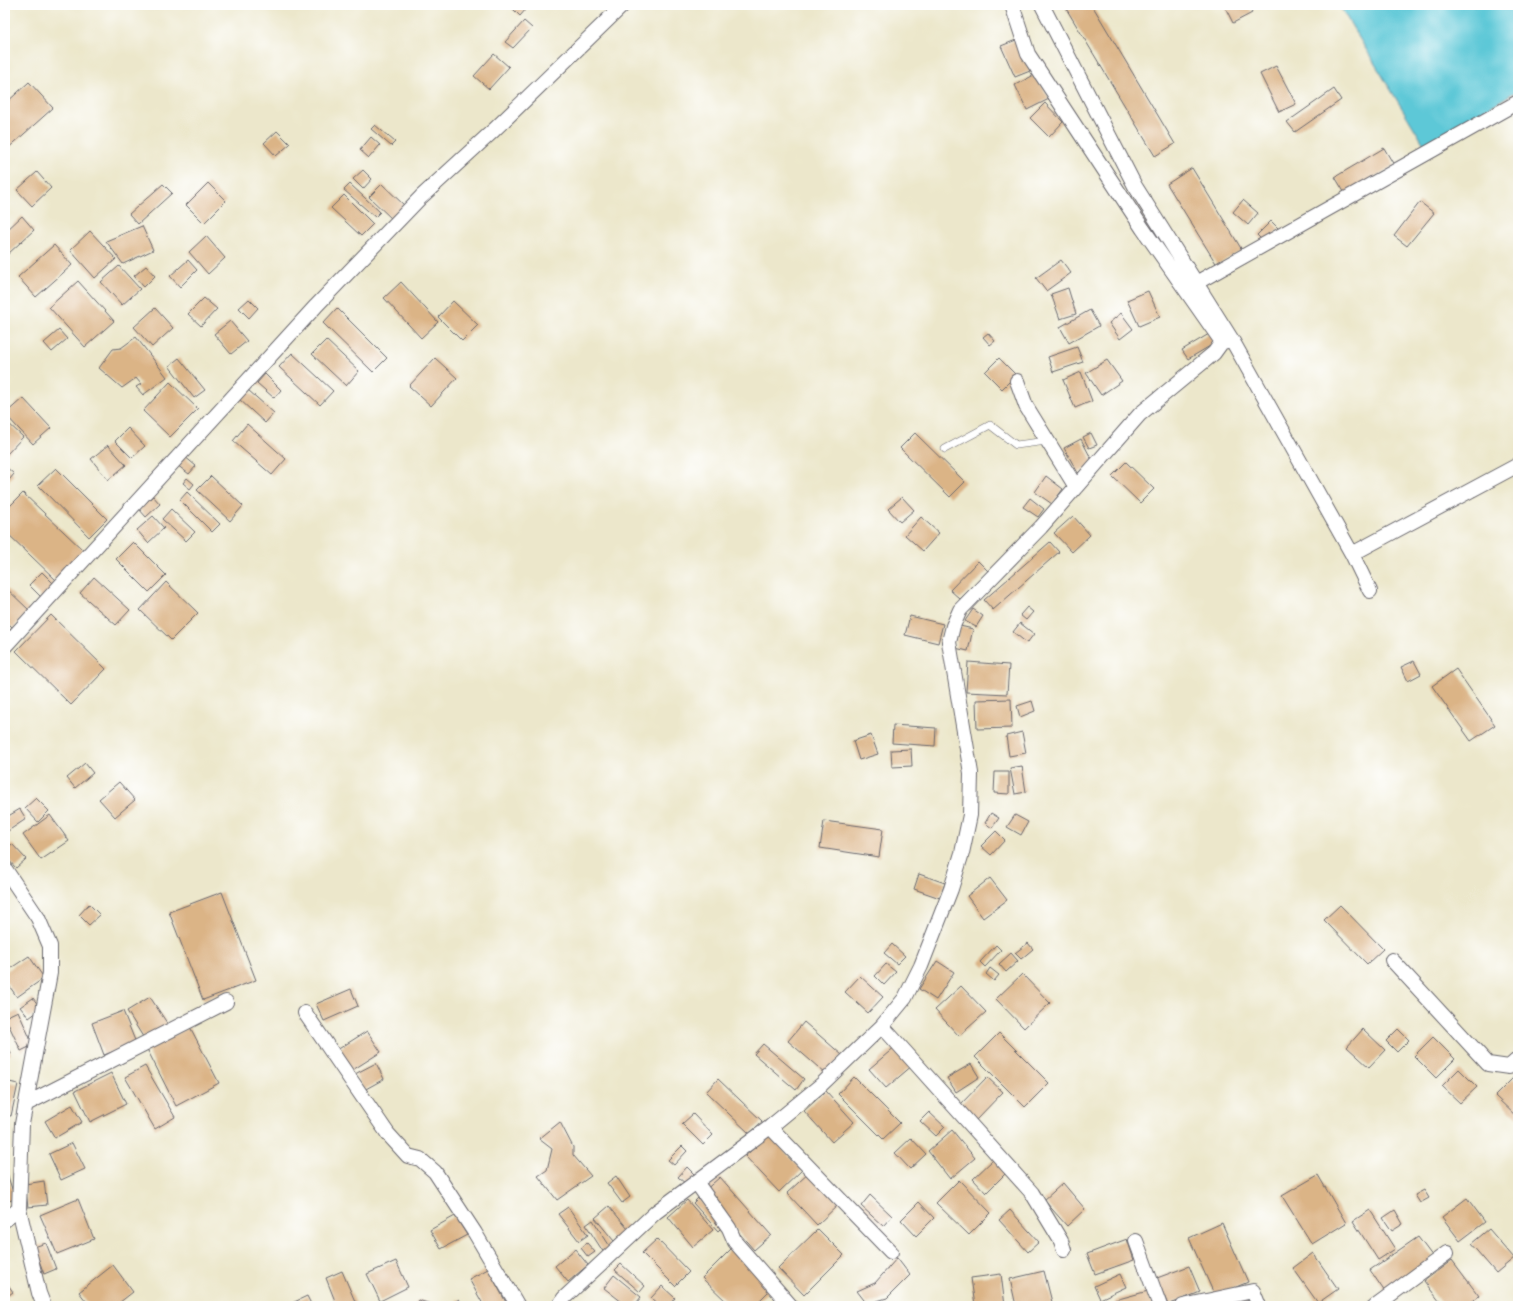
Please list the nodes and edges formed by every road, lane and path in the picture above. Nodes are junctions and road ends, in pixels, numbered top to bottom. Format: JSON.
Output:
{"nodes":[{"id":1,"x":623,"y":5,"type":"edge"},
{"id":2,"x":1012,"y":5,"type":"edge"},
{"id":3,"x":1042,"y":5,"type":"edge"},
{"id":4,"x":1518,"y":102,"type":"edge"},
{"id":5,"x":1196,"y":283,"type":"junction"},
{"id":6,"x":1227,"y":341,"type":"junction"},
{"id":7,"x":1017,"y":381,"type":"dead end"},
{"id":8,"x":1047,"y":441,"type":"junction"},
{"id":9,"x":946,"y":449,"type":"dead end"},
{"id":10,"x":1518,"y":465,"type":"edge"},
{"id":11,"x":1076,"y":487,"type":"junction"},
{"id":12,"x":1352,"y":554,"type":"junction"},
{"id":13,"x":1370,"y":591,"type":"dead end"},
{"id":14,"x":5,"y":646,"type":"edge"},
{"id":15,"x":5,"y":869,"type":"edge"},
{"id":16,"x":1392,"y":960,"type":"dead end"},
{"id":17,"x":226,"y":1002,"type":"dead end"},
{"id":18,"x":305,"y":1013,"type":"dead end"},
{"id":19,"x":882,"y":1026,"type":"junction"},
{"id":20,"x":1518,"y":1059,"type":"edge"},
{"id":21,"x":26,"y":1104,"type":"junction"},
{"id":22,"x":770,"y":1127,"type":"junction"},
{"id":23,"x":696,"y":1182,"type":"junction"},
{"id":24,"x":20,"y":1209,"type":"junction"},
{"id":25,"x":5,"y":1220,"type":"edge"},
{"id":26,"x":1136,"y":1241,"type":"dead end"},
{"id":27,"x":1064,"y":1250,"type":"dead end"},
{"id":28,"x":892,"y":1252,"type":"dead end"},
{"id":29,"x":1447,"y":1253,"type":"dead end"},
{"id":30,"x":44,"y":1306,"type":"edge"},
{"id":31,"x":518,"y":1306,"type":"edge"},
{"id":32,"x":559,"y":1306,"type":"edge"},
{"id":33,"x":791,"y":1306,"type":"edge"},
{"id":34,"x":1160,"y":1306,"type":"edge"},
{"id":35,"x":1183,"y":1306,"type":"edge"},
{"id":36,"x":1259,"y":1306,"type":"edge"},
{"id":37,"x":1375,"y":1306,"type":"edge"}],
"edges":[{"from":1,"to":14,"type":"street"},
{"from":2,"to":6,"type":"street"},
{"from":3,"to":5,"type":"street"},
{"from":4,"to":5,"type":"street"},
{"from":5,"to":6,"type":"street"},
{"from":6,"to":11,"type":"street"},
{"from":6,"to":12,"type":"street"},
{"from":7,"to":8,"type":"street"},
{"from":8,"to":9,"type":"lane"},
{"from":8,"to":11,"type":"street"},
{"from":10,"to":12,"type":"street"},
{"from":11,"to":19,"type":"street"},
{"from":12,"to":13,"type":"street"},
{"from":15,"to":21,"type":"street"},
{"from":16,"to":20,"type":"street"},
{"from":17,"to":21,"type":"street"},
{"from":18,"to":31,"type":"street"},
{"from":19,"to":22,"type":"street"},
{"from":19,"to":27,"type":"street"},
{"from":21,"to":24,"type":"street"},
{"from":22,"to":23,"type":"street"},
{"from":22,"to":28,"type":"street"},
{"from":23,"to":32,"type":"street"},
{"from":23,"to":33,"type":"street"},
{"from":24,"to":25,"type":"street"},
{"from":24,"to":30,"type":"street"},
{"from":26,"to":34,"type":"street"},
{"from":29,"to":37,"type":"street"},
{"from":35,"to":36,"type":"street"}]}
